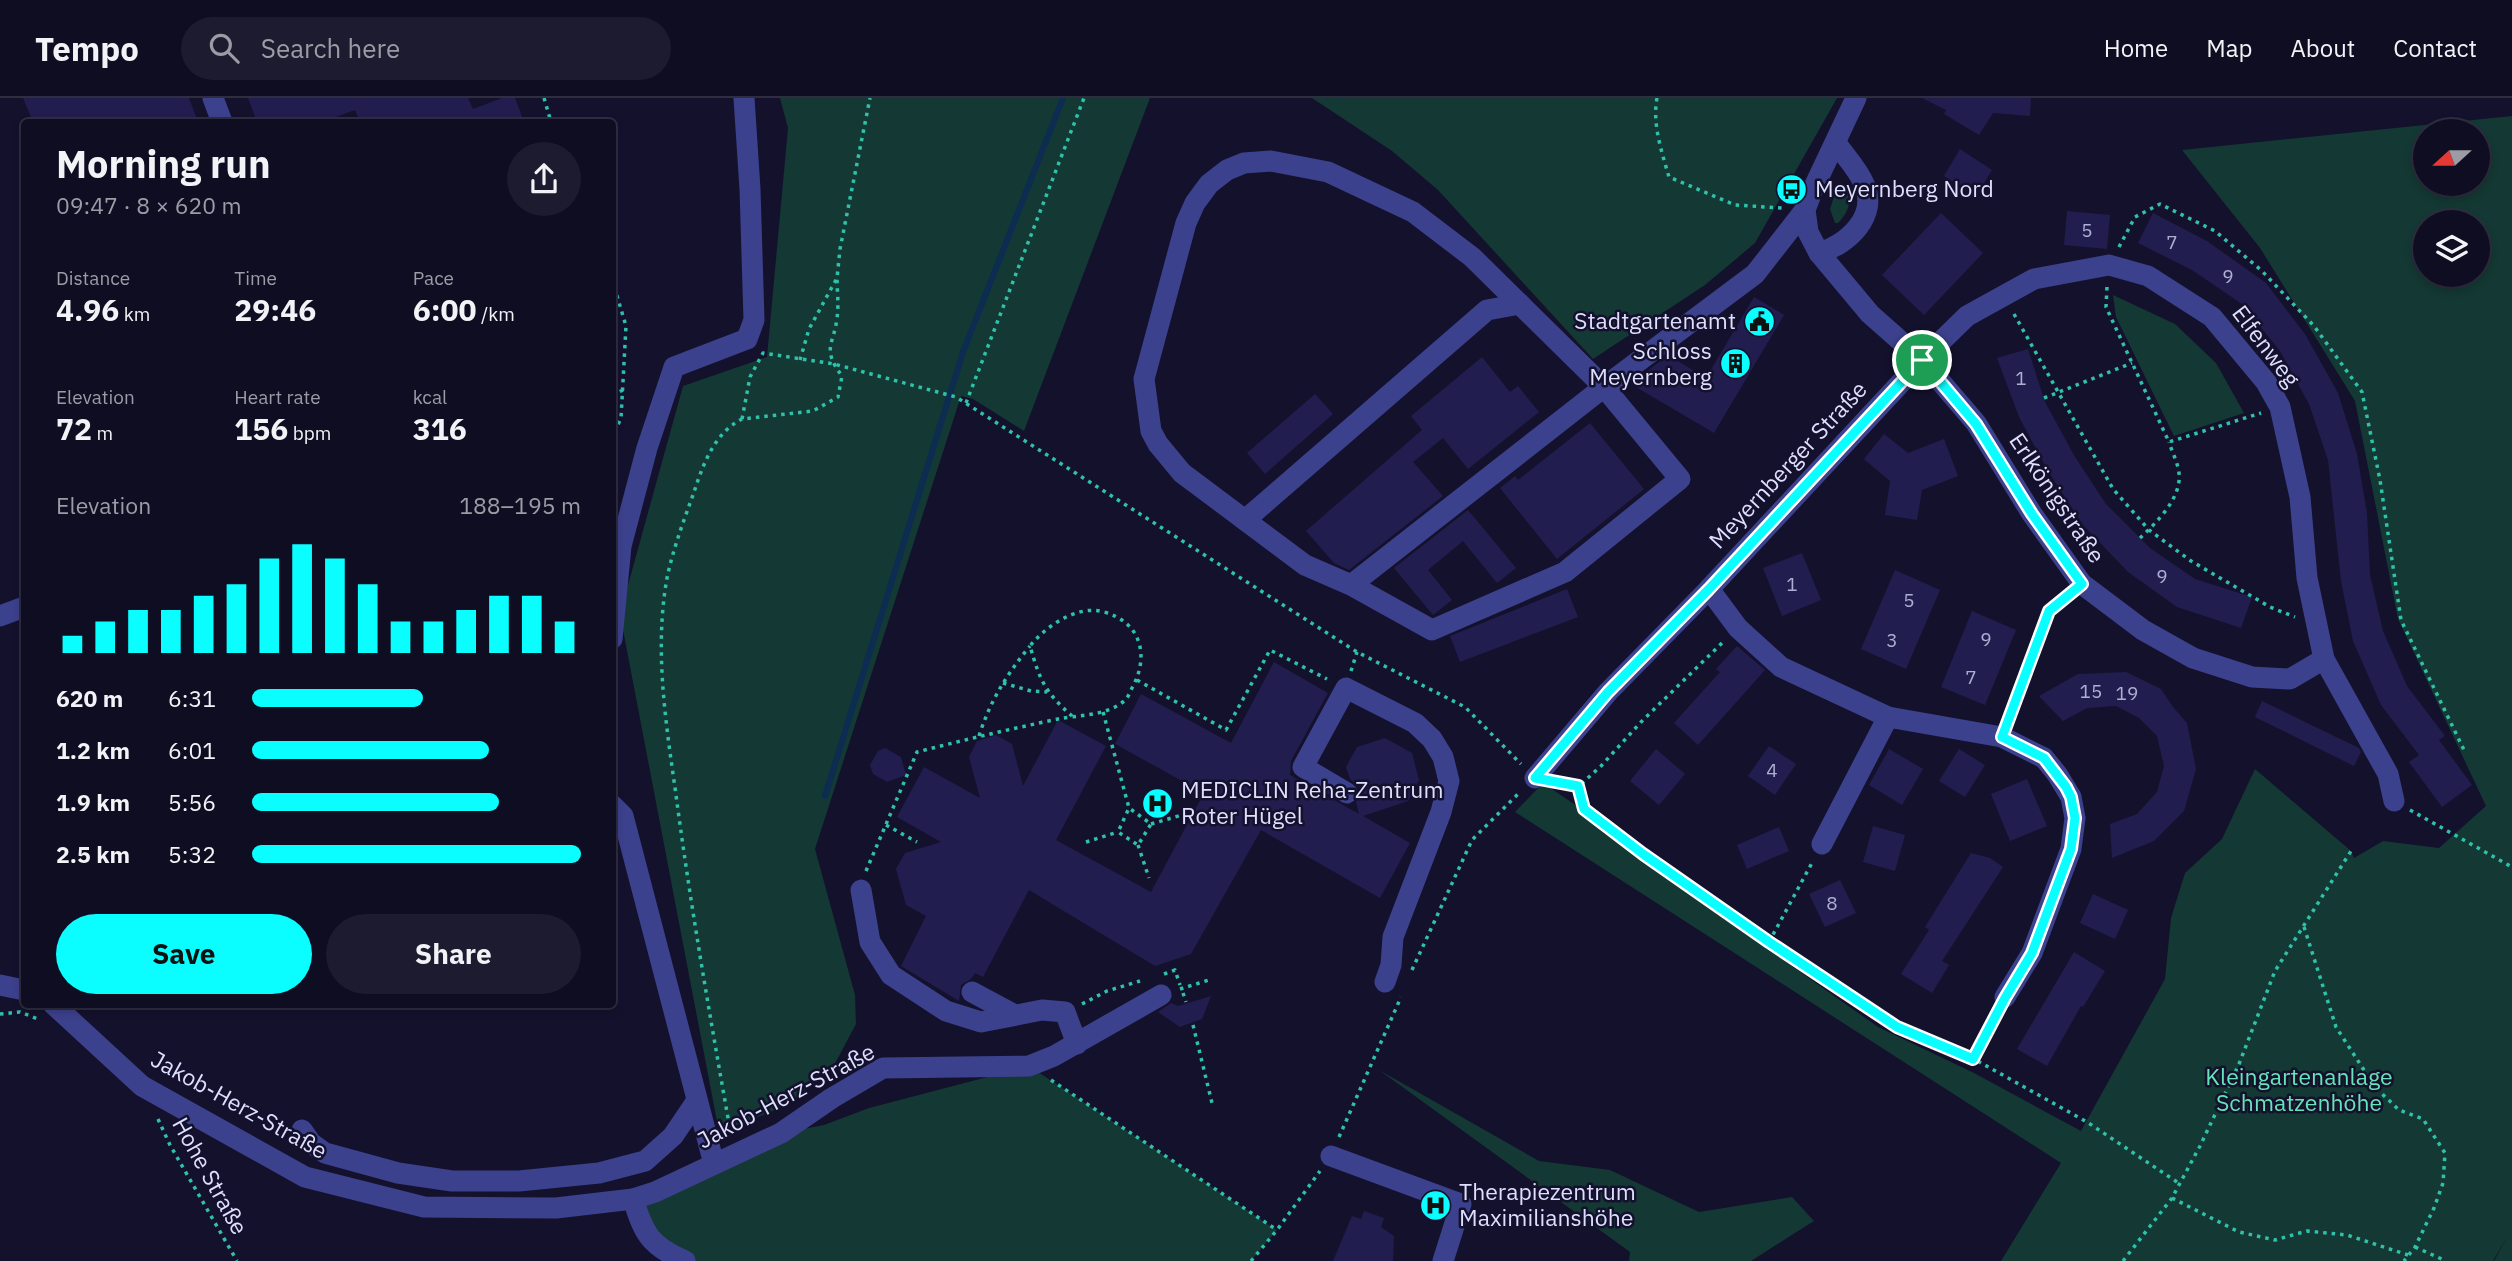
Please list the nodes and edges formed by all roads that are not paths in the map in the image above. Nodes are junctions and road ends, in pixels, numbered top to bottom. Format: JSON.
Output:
{"nodes":[{"id":1,"x":213,"y":98,"type":"edge"},
{"id":2,"x":744,"y":98,"type":"edge"},
{"id":3,"x":1856,"y":98,"type":"edge"},
{"id":4,"x":221,"y":119,"type":"edge"},
{"id":5,"x":1836,"y":143,"type":"junction"},
{"id":6,"x":1805,"y":209,"type":"junction"},
{"id":7,"x":1819,"y":253,"type":"junction"},
{"id":8,"x":1520,"y":304,"type":"junction"},
{"id":9,"x":1922,"y":360,"type":"junction"},
{"id":10,"x":1604,"y":387,"type":"junction"},
{"id":11,"x":1245,"y":520,"type":"junction"},
{"id":12,"x":1351,"y":585,"type":"junction"},
{"id":13,"x":1709,"y":589,"type":"junction"},
{"id":14,"x":616,"y":598,"type":"edge"},
{"id":15,"x":21,"y":608,"type":"edge"},
{"id":16,"x":0,"y":616,"type":"edge"},
{"id":17,"x":2324,"y":659,"type":"junction"},
{"id":18,"x":1888,"y":717,"type":"junction"},
{"id":19,"x":1535,"y":778,"type":"road end"},
{"id":20,"x":1347,"y":793,"type":"dead end"},
{"id":21,"x":2394,"y":801,"type":"road end"},
{"id":22,"x":616,"y":809,"type":"edge"},
{"id":23,"x":1822,"y":844,"type":"road end"},
{"id":24,"x":861,"y":890,"type":"road end"},
{"id":25,"x":1395,"y":974,"type":"road end"},
{"id":26,"x":0,"y":985,"type":"edge"},
{"id":27,"x":21,"y":989,"type":"edge"},
{"id":28,"x":972,"y":992,"type":"dead end"},
{"id":29,"x":1161,"y":995,"type":"road end"},
{"id":30,"x":2005,"y":998,"type":"road end"},
{"id":31,"x":57,"y":1008,"type":"edge"},
{"id":32,"x":1013,"y":1014,"type":"junction"},
{"id":33,"x":1077,"y":1044,"type":"junction"},
{"id":34,"x":696,"y":1101,"type":"junction"},
{"id":35,"x":302,"y":1130,"type":"dead end"},
{"id":36,"x":1331,"y":1156,"type":"road end"},
{"id":37,"x":714,"y":1164,"type":"junction"},
{"id":38,"x":633,"y":1199,"type":"junction"},
{"id":39,"x":685,"y":1261,"type":"edge"},
{"id":40,"x":1443,"y":1261,"type":"edge"}],
"edges":[{"from":1,"to":4,"type":"street"},
{"from":2,"to":14,"type":"street"},
{"from":3,"to":5,"type":"street"},
{"from":5,"to":6,"type":"street"},
{"from":5,"to":7,"type":"street"},
{"from":6,"to":7,"type":"street"},
{"from":6,"to":10,"type":"street"},
{"from":7,"to":9,"type":"street"},
{"from":8,"to":10,"type":"street"},
{"from":8,"to":11,"type":"street"},
{"from":8,"to":11,"type":"street"},
{"from":9,"to":13,"type":"street","name":"Meyernberger Straße"},
{"from":9,"to":17,"type":"street","name":"Erlkönigstraße"},
{"from":9,"to":17,"type":"street","name":"Elfenweg"},
{"from":10,"to":12,"type":"street"},
{"from":10,"to":12,"type":"street"},
{"from":11,"to":12,"type":"street"},
{"from":13,"to":18,"type":"street"},
{"from":13,"to":19,"type":"street","name":"Meyernberger Straße"},
{"from":15,"to":16,"type":"street"},
{"from":17,"to":21,"type":"street","name":"Elfenweg"},
{"from":18,"to":23,"type":"street"},
{"from":18,"to":30,"type":"street"},
{"from":20,"to":25,"type":"street"},
{"from":22,"to":34,"type":"street"},
{"from":24,"to":32,"type":"street"},
{"from":26,"to":27,"type":"street"},
{"from":28,"to":32,"type":"street"},
{"from":29,"to":33,"type":"street","name":"Jakob-Herz-Straße"},
{"from":31,"to":38,"type":"street","name":"Jakob-Herz-Straße"},
{"from":32,"to":33,"type":"street"},
{"from":33,"to":37,"type":"street","name":"Jakob-Herz-Straße"},
{"from":34,"to":35,"type":"street"},
{"from":34,"to":37,"type":"street"},
{"from":36,"to":40,"type":"street"},
{"from":37,"to":38,"type":"street","name":"Jakob-Herz-Straße"},
{"from":38,"to":39,"type":"street"}]}
